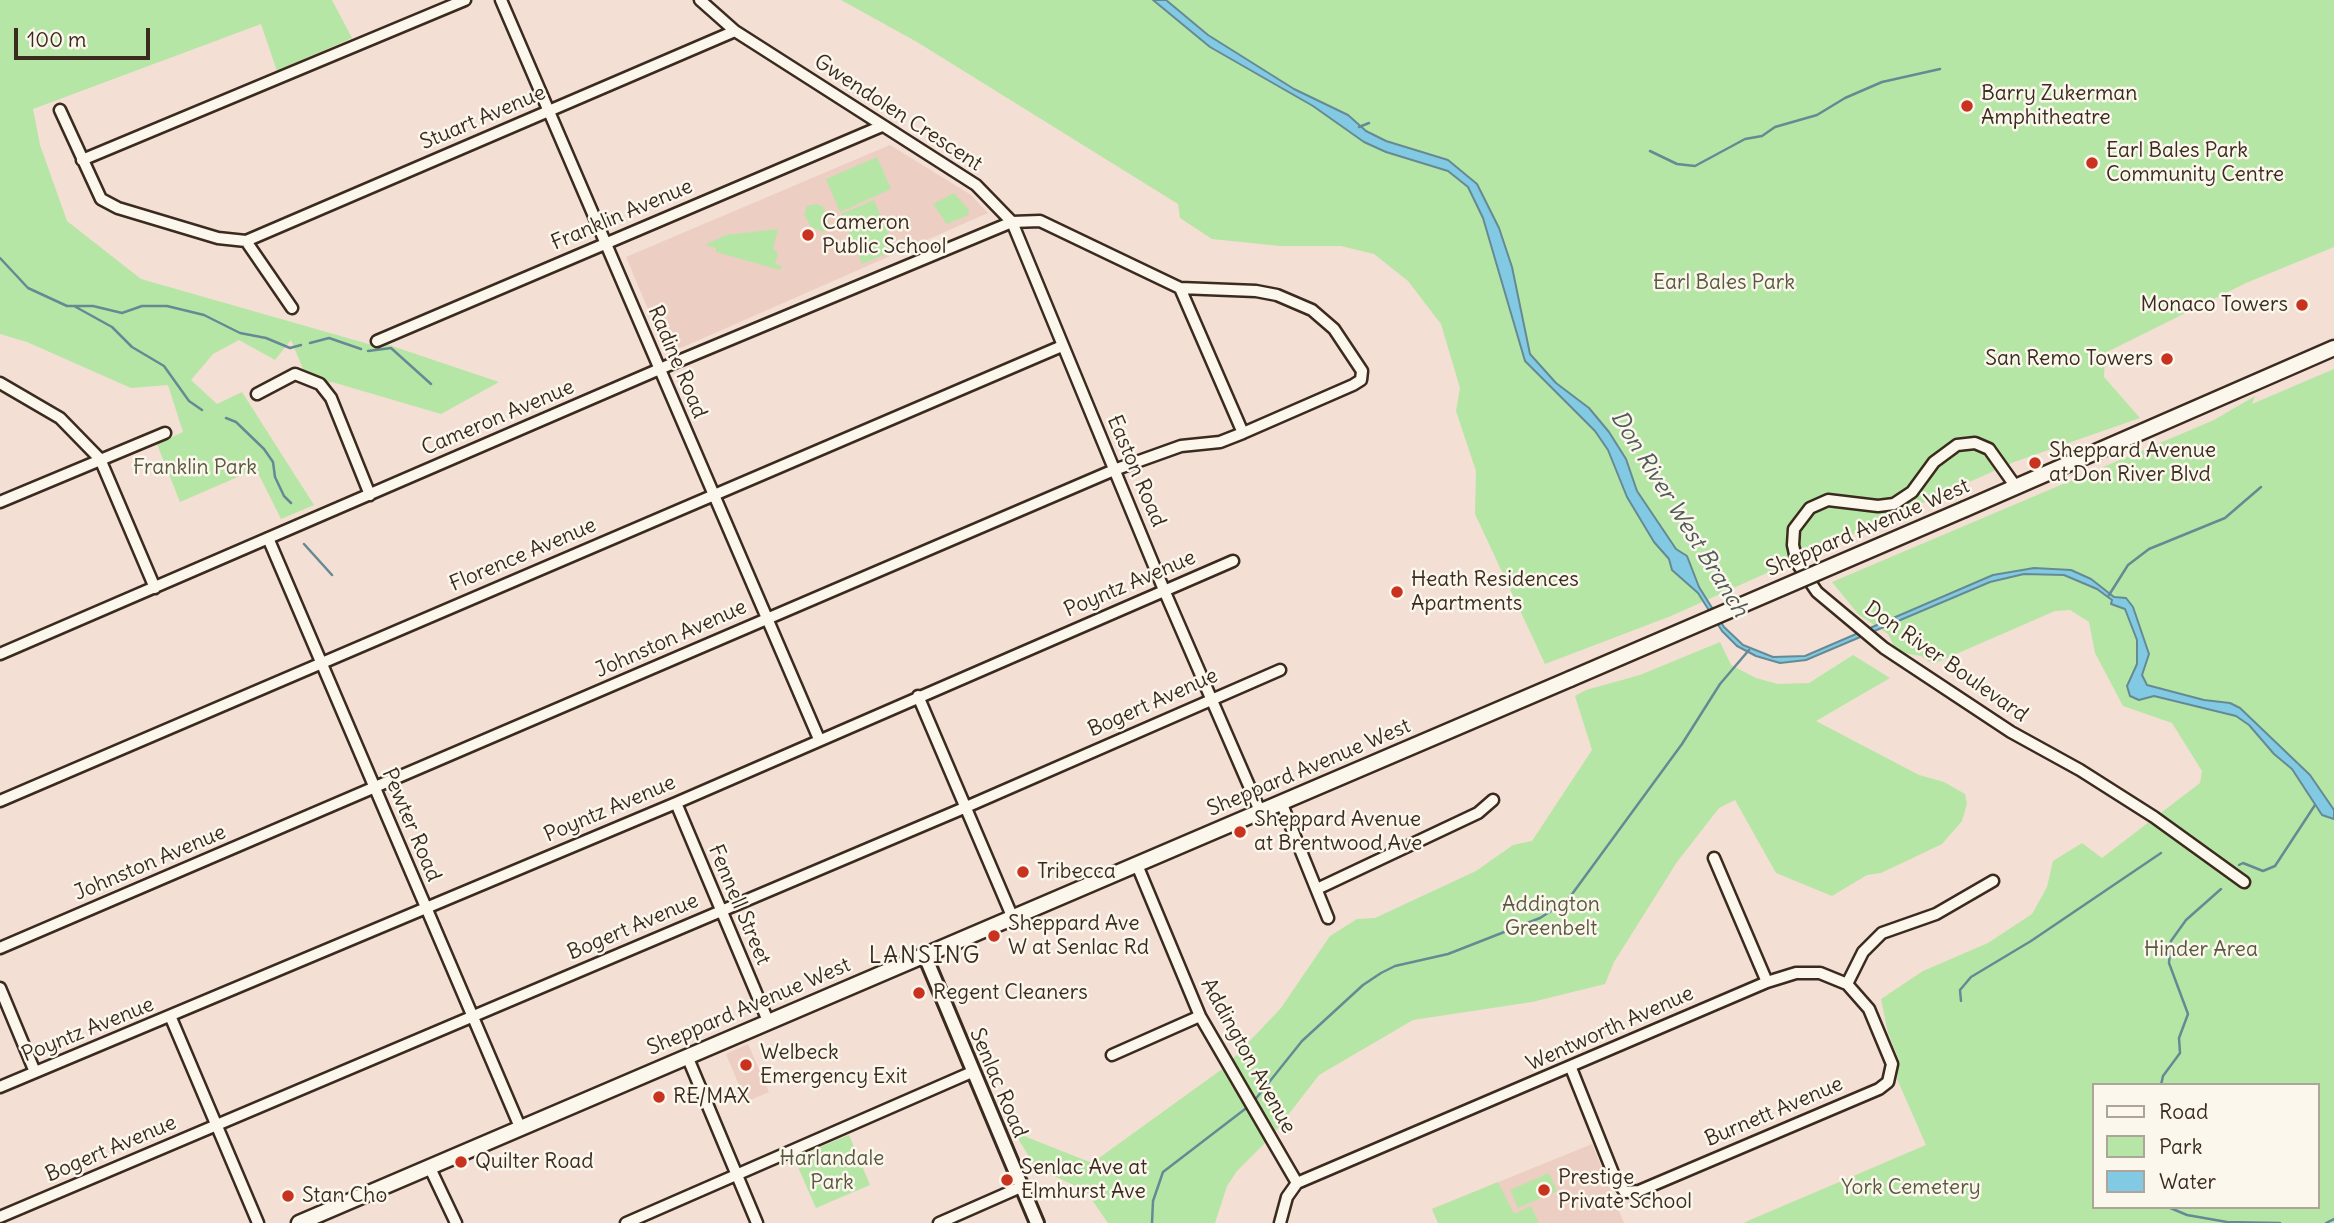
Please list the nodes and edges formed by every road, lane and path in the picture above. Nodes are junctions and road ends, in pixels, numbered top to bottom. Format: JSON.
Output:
{"nodes":[{"id":1,"x":465,"y":0,"type":"edge"},
{"id":2,"x":501,"y":0,"type":"edge"},
{"id":3,"x":700,"y":0,"type":"edge"},
{"id":4,"x":735,"y":31,"type":"junction"},
{"id":5,"x":61,"y":110,"type":"dead end"},
{"id":6,"x":549,"y":111,"type":"junction"},
{"id":7,"x":882,"y":127,"type":"junction"},
{"id":8,"x":82,"y":160,"type":"junction"},
{"id":9,"x":1012,"y":222,"type":"junction"},
{"id":10,"x":246,"y":241,"type":"junction"},
{"id":11,"x":605,"y":243,"type":"junction"},
{"id":12,"x":1180,"y":288,"type":"junction"},
{"id":13,"x":292,"y":308,"type":"dead end"},
{"id":14,"x":377,"y":341,"type":"dead end"},
{"id":15,"x":1062,"y":346,"type":"junction"},
{"id":16,"x":2334,"y":348,"type":"edge"},
{"id":17,"x":660,"y":369,"type":"junction"},
{"id":18,"x":0,"y":383,"type":"edge"},
{"id":19,"x":257,"y":394,"type":"dead end"},
{"id":20,"x":165,"y":433,"type":"dead end"},
{"id":21,"x":1243,"y":433,"type":"junction"},
{"id":22,"x":100,"y":459,"type":"junction"},
{"id":23,"x":1114,"y":470,"type":"junction"},
{"id":24,"x":2016,"y":487,"type":"junction"},
{"id":25,"x":370,"y":495,"type":"junction"},
{"id":26,"x":713,"y":496,"type":"junction"},
{"id":27,"x":0,"y":502,"type":"edge"},
{"id":28,"x":268,"y":538,"type":"junction"},
{"id":29,"x":1233,"y":561,"type":"dead end"},
{"id":30,"x":155,"y":587,"type":"junction"},
{"id":31,"x":1164,"y":590,"type":"junction"},
{"id":32,"x":764,"y":619,"type":"junction"},
{"id":33,"x":0,"y":654,"type":"edge"},
{"id":34,"x":321,"y":662,"type":"junction"},
{"id":35,"x":1280,"y":670,"type":"dead end"},
{"id":36,"x":918,"y":696,"type":"junction"},
{"id":37,"x":1213,"y":697,"type":"junction"},
{"id":38,"x":818,"y":740,"type":"junction"},
{"id":39,"x":374,"y":789,"type":"junction"},
{"id":40,"x":1493,"y":800,"type":"dead end"},
{"id":41,"x":0,"y":801,"type":"edge"},
{"id":42,"x":1281,"y":802,"type":"junction"},
{"id":43,"x":676,"y":803,"type":"junction"},
{"id":44,"x":966,"y":807,"type":"junction"},
{"id":45,"x":1260,"y":811,"type":"junction"},
{"id":46,"x":1714,"y":858,"type":"dead end"},
{"id":47,"x":1137,"y":865,"type":"junction"},
{"id":48,"x":1993,"y":881,"type":"dead end"},
{"id":49,"x":2244,"y":882,"type":"dead end"},
{"id":50,"x":1317,"y":889,"type":"junction"},
{"id":51,"x":425,"y":906,"type":"junction"},
{"id":52,"x":720,"y":911,"type":"junction"},
{"id":53,"x":1012,"y":916,"type":"junction"},
{"id":54,"x":1328,"y":918,"type":"dead end"},
{"id":55,"x":0,"y":948,"type":"edge"},
{"id":56,"x":925,"y":956,"type":"junction"},
{"id":57,"x":1767,"y":982,"type":"junction"},
{"id":58,"x":1847,"y":984,"type":"junction"},
{"id":59,"x":0,"y":988,"type":"edge"},
{"id":60,"x":473,"y":1016,"type":"junction"},
{"id":61,"x":1199,"y":1016,"type":"junction"},
{"id":62,"x":171,"y":1018,"type":"junction"},
{"id":63,"x":768,"y":1021,"type":"junction"},
{"id":64,"x":1112,"y":1055,"type":"dead end"},
{"id":65,"x":687,"y":1056,"type":"junction"},
{"id":66,"x":1571,"y":1068,"type":"junction"},
{"id":67,"x":35,"y":1072,"type":"junction"},
{"id":68,"x":972,"y":1072,"type":"junction"},
{"id":69,"x":0,"y":1087,"type":"edge"},
{"id":70,"x":217,"y":1125,"type":"junction"},
{"id":71,"x":520,"y":1127,"type":"junction"},
{"id":72,"x":429,"y":1166,"type":"junction"},
{"id":73,"x":736,"y":1176,"type":"junction"},
{"id":74,"x":1297,"y":1183,"type":"junction"},
{"id":75,"x":1021,"y":1187,"type":"junction"},
{"id":76,"x":0,"y":1217,"type":"edge"},
{"id":77,"x":258,"y":1223,"type":"edge"},
{"id":78,"x":299,"y":1223,"type":"edge"},
{"id":79,"x":456,"y":1223,"type":"edge"},
{"id":80,"x":626,"y":1223,"type":"edge"},
{"id":81,"x":757,"y":1223,"type":"edge"},
{"id":82,"x":939,"y":1223,"type":"edge"},
{"id":83,"x":1037,"y":1223,"type":"edge"},
{"id":84,"x":1280,"y":1223,"type":"edge"}],
"edges":[{"from":1,"to":8,"type":"street"},
{"from":2,"to":6,"type":"street","name":"Radine Road"},
{"from":3,"to":4,"type":"street","name":"Gwendolen Crescent"},
{"from":4,"to":6,"type":"street","name":"Stuart Avenue"},
{"from":4,"to":7,"type":"street","name":"Gwendolen Crescent"},
{"from":5,"to":8,"type":"street"},
{"from":6,"to":10,"type":"street","name":"Stuart Avenue"},
{"from":6,"to":11,"type":"street","name":"Radine Road"},
{"from":7,"to":9,"type":"street","name":"Gwendolen Crescent"},
{"from":7,"to":11,"type":"street","name":"Franklin Avenue"},
{"from":8,"to":10,"type":"street"},
{"from":9,"to":12,"type":"street"},
{"from":9,"to":15,"type":"street","name":"Easton Road"},
{"from":9,"to":17,"type":"street","name":"Cameron Avenue"},
{"from":10,"to":13,"type":"street"},
{"from":11,"to":14,"type":"street","name":"Franklin Avenue"},
{"from":11,"to":17,"type":"street","name":"Radine Road"},
{"from":12,"to":21,"type":"street"},
{"from":12,"to":21,"type":"street","name":"Johnston Avenue"},
{"from":15,"to":23,"type":"street","name":"Easton Road"},
{"from":15,"to":26,"type":"street","name":"Florence Avenue"},
{"from":16,"to":24,"type":"main road","name":"Sheppard Avenue West"},
{"from":17,"to":25,"type":"street","name":"Cameron Avenue"},
{"from":17,"to":26,"type":"street","name":"Radine Road"},
{"from":18,"to":22,"type":"street"},
{"from":19,"to":25,"type":"street"},
{"from":20,"to":22,"type":"street"},
{"from":21,"to":23,"type":"street","name":"Johnston Avenue"},
{"from":22,"to":27,"type":"street"},
{"from":22,"to":30,"type":"street"},
{"from":23,"to":31,"type":"street","name":"Easton Road"},
{"from":23,"to":32,"type":"street","name":"Johnston Avenue"},
{"from":24,"to":42,"type":"main road","name":"Sheppard Avenue West","bridge":true},
{"from":24,"to":49,"type":"street","name":"Don River Boulevard"},
{"from":25,"to":28,"type":"street","name":"Cameron Avenue"},
{"from":26,"to":32,"type":"street","name":"Radine Road"},
{"from":26,"to":34,"type":"street","name":"Florence Avenue"},
{"from":28,"to":30,"type":"street","name":"Cameron Avenue"},
{"from":28,"to":34,"type":"street","name":"Pewter Road"},
{"from":29,"to":31,"type":"street","name":"Poyntz Avenue"},
{"from":30,"to":33,"type":"street","name":"Cameron Avenue"},
{"from":31,"to":36,"type":"street","name":"Poyntz Avenue"},
{"from":31,"to":37,"type":"street","name":"Easton Road"},
{"from":32,"to":38,"type":"street","name":"Radine Road"},
{"from":32,"to":39,"type":"street","name":"Johnston Avenue"},
{"from":34,"to":39,"type":"street","name":"Pewter Road"},
{"from":34,"to":41,"type":"street","name":"Florence Avenue"},
{"from":35,"to":37,"type":"street","name":"Bogert Avenue"},
{"from":36,"to":38,"type":"street","name":"Poyntz Avenue"},
{"from":36,"to":44,"type":"street"},
{"from":37,"to":44,"type":"street","name":"Bogert Avenue"},
{"from":37,"to":45,"type":"street","name":"Easton Road"},
{"from":38,"to":43,"type":"street","name":"Poyntz Avenue"},
{"from":39,"to":51,"type":"street","name":"Pewter Road"},
{"from":39,"to":55,"type":"street","name":"Johnston Avenue"},
{"from":40,"to":50,"type":"street"},
{"from":42,"to":45,"type":"main road","name":"Sheppard Avenue West"},
{"from":42,"to":50,"type":"street"},
{"from":43,"to":51,"type":"street","name":"Poyntz Avenue"},
{"from":43,"to":52,"type":"street","name":"Fennell Street"},
{"from":44,"to":52,"type":"street","name":"Bogert Avenue"},
{"from":44,"to":53,"type":"street"},
{"from":45,"to":47,"type":"main road","name":"Sheppard Avenue West"},
{"from":46,"to":57,"type":"street"},
{"from":47,"to":53,"type":"main road","name":"Sheppard Avenue West"},
{"from":47,"to":61,"type":"street","name":"Addington Avenue"},
{"from":48,"to":58,"type":"street"},
{"from":50,"to":54,"type":"street"},
{"from":51,"to":60,"type":"street","name":"Pewter Road"},
{"from":51,"to":62,"type":"street","name":"Poyntz Avenue"},
{"from":52,"to":60,"type":"street","name":"Bogert Avenue"},
{"from":52,"to":63,"type":"street","name":"Fennell Street"},
{"from":53,"to":56,"type":"main road","name":"Sheppard Avenue West"},
{"from":56,"to":63,"type":"main road","name":"Sheppard Avenue West"},
{"from":56,"to":68,"type":"street","name":"Senlac Road"},
{"from":57,"to":58,"type":"street","name":"Wentworth Avenue"},
{"from":57,"to":66,"type":"street","name":"Wentworth Avenue"},
{"from":58,"to":66,"type":"street","name":"Burnett Avenue"},
{"from":59,"to":67,"type":"street"},
{"from":60,"to":70,"type":"street","name":"Bogert Avenue"},
{"from":60,"to":71,"type":"street","name":"Pewter Road"},
{"from":61,"to":64,"type":"street"},
{"from":61,"to":74,"type":"street","name":"Addington Avenue"},
{"from":62,"to":67,"type":"street","name":"Poyntz Avenue"},
{"from":62,"to":70,"type":"street"},
{"from":63,"to":65,"type":"main road","name":"Sheppard Avenue West"},
{"from":65,"to":71,"type":"main road","name":"Sheppard Avenue West"},
{"from":65,"to":73,"type":"street"},
{"from":66,"to":74,"type":"street","name":"Wentworth Avenue"},
{"from":67,"to":69,"type":"street","name":"Poyntz Avenue"},
{"from":68,"to":73,"type":"street"},
{"from":68,"to":75,"type":"street","name":"Senlac Road"},
{"from":70,"to":76,"type":"street","name":"Bogert Avenue"},
{"from":70,"to":77,"type":"street"},
{"from":71,"to":72,"type":"main road","name":"Sheppard Avenue West"},
{"from":72,"to":78,"type":"main road","name":"Sheppard Avenue West"},
{"from":72,"to":79,"type":"street"},
{"from":73,"to":80,"type":"street"},
{"from":73,"to":81,"type":"street"},
{"from":74,"to":84,"type":"street"},
{"from":75,"to":82,"type":"street"},
{"from":75,"to":83,"type":"street","name":"Senlac Road"}]}
